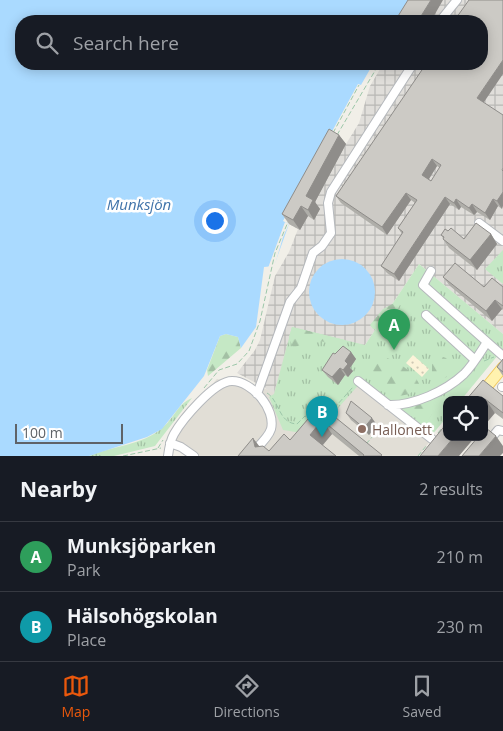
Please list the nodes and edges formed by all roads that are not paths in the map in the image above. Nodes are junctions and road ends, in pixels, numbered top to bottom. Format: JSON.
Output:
{"nodes":[{"id":1,"x":457,"y":0,"type":"edge"},
{"id":2,"x":445,"y":15,"type":"edge"},
{"id":3,"x":409,"y":70,"type":"edge"},
{"id":4,"x":479,"y":223,"type":"edge"},
{"id":5,"x":503,"y":241,"type":"edge"},
{"id":6,"x":432,"y":271,"type":"dead end"},
{"id":7,"x":426,"y":315,"type":"dead end"},
{"id":8,"x":487,"y":342,"type":"junction"},
{"id":9,"x":502,"y":356,"type":"edge"},
{"id":10,"x":473,"y":362,"type":"junction"},
{"id":11,"x":503,"y":367,"type":"edge"},
{"id":12,"x":358,"y":380,"type":"road end"},
{"id":13,"x":258,"y":392,"type":"junction"},
{"id":14,"x":479,"y":396,"type":"edge"},
{"id":15,"x":388,"y":405,"type":"junction"},
{"id":16,"x":503,"y":430,"type":"edge"},
{"id":17,"x":436,"y":443,"type":"edge"},
{"id":18,"x":486,"y":445,"type":"edge"},
{"id":19,"x":168,"y":446,"type":"edge"},
{"id":20,"x":162,"y":456,"type":"edge"},
{"id":21,"x":194,"y":456,"type":"edge"},
{"id":22,"x":249,"y":456,"type":"edge"}],
"edges":[{"from":1,"to":2,"type":"lane"},
{"from":3,"to":13,"type":"lane"},
{"from":4,"to":5,"type":"lane"},
{"from":6,"to":8,"type":"lane"},
{"from":7,"to":10,"type":"lane"},
{"from":8,"to":9,"type":"lane"},
{"from":8,"to":10,"type":"lane"},
{"from":10,"to":15,"type":"lane"},
{"from":11,"to":14,"type":"main road"},
{"from":12,"to":15,"type":"lane"},
{"from":13,"to":19,"type":"lane"},
{"from":13,"to":22,"type":"lane"},
{"from":15,"to":17,"type":"lane"},
{"from":16,"to":18,"type":"lane"},
{"from":19,"to":20,"type":"lane"},
{"from":19,"to":21,"type":"lane"}]}
